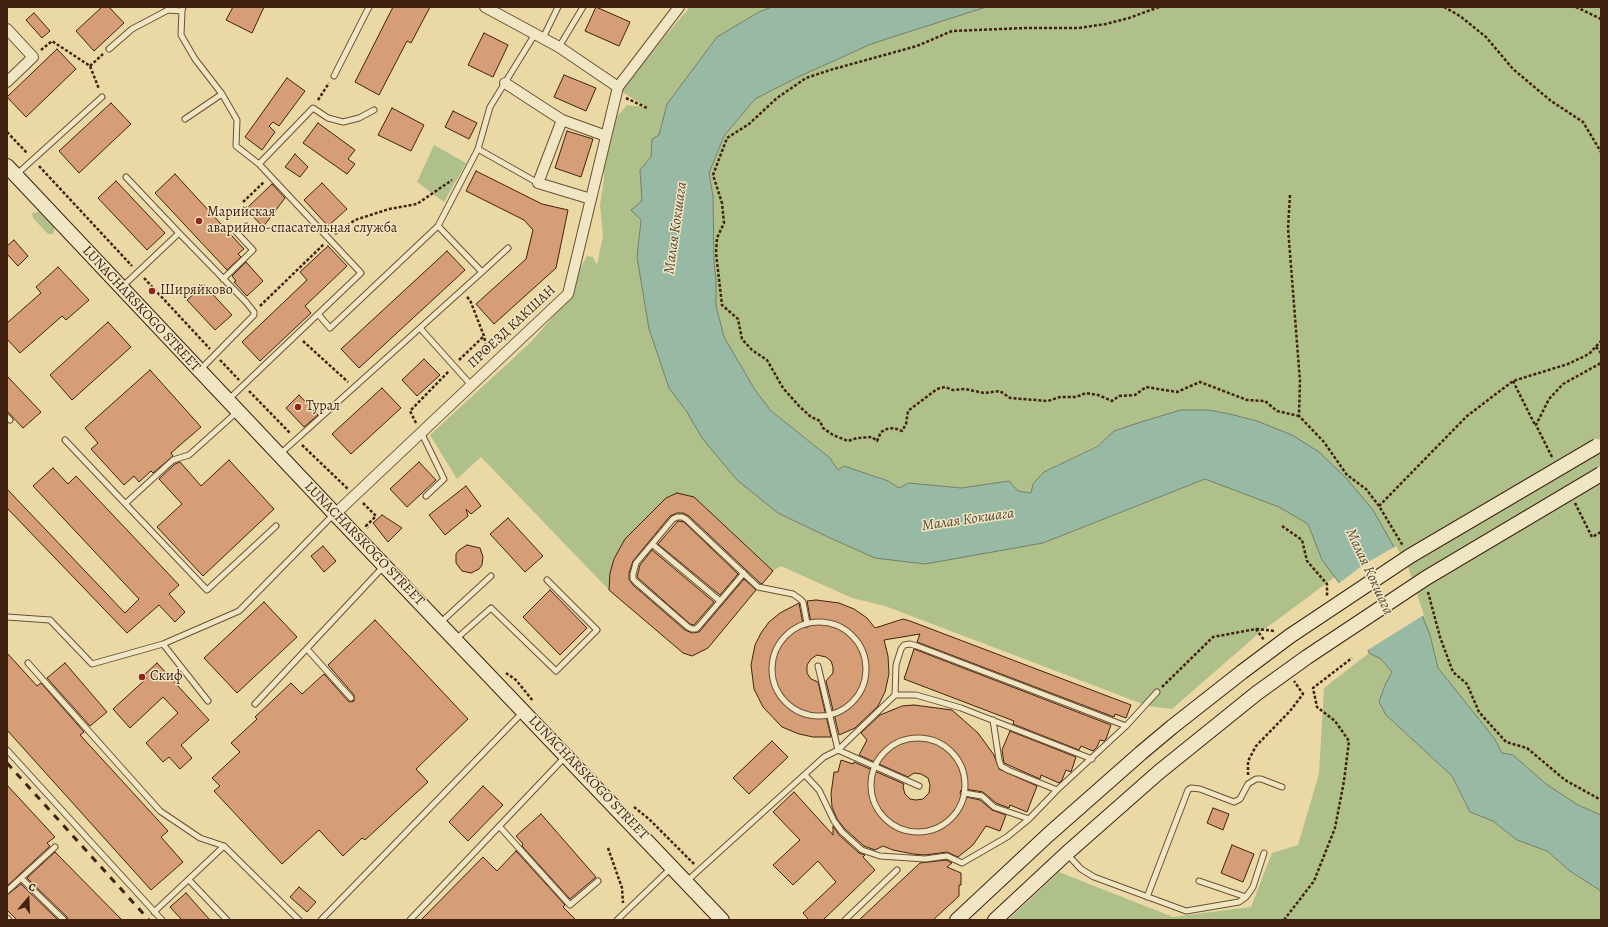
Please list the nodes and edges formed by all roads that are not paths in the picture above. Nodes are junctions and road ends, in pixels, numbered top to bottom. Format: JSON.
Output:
{"nodes":[{"id":1,"x":369,"y":7,"type":"edge"},
{"id":2,"x":558,"y":7,"type":"edge"},
{"id":3,"x":583,"y":7,"type":"edge"},
{"id":4,"x":679,"y":7,"type":"edge"},
{"id":5,"x":489,"y":8,"type":"edge"},
{"id":6,"x":182,"y":9,"type":"edge"},
{"id":7,"x":7,"y":29,"type":"edge"},
{"id":8,"x":539,"y":36,"type":"junction"},
{"id":9,"x":558,"y":47,"type":"junction"},
{"id":10,"x":109,"y":49,"type":"road end"},
{"id":11,"x":334,"y":76,"type":"road end"},
{"id":12,"x":7,"y":82,"type":"edge"},
{"id":13,"x":505,"y":83,"type":"junction"},
{"id":14,"x":617,"y":91,"type":"junction"},
{"id":15,"x":222,"y":94,"type":"junction"},
{"id":16,"x":102,"y":97,"type":"road end"},
{"id":17,"x":374,"y":110,"type":"dead end"},
{"id":18,"x":185,"y":119,"type":"dead end"},
{"id":19,"x":562,"y":120,"type":"junction"},
{"id":20,"x":606,"y":136,"type":"junction"},
{"id":21,"x":478,"y":149,"type":"junction"},
{"id":22,"x":259,"y":164,"type":"junction"},
{"id":23,"x":11,"y":171,"type":"edge"},
{"id":24,"x":126,"y":177,"type":"dead end"},
{"id":25,"x":538,"y":183,"type":"junction"},
{"id":26,"x":591,"y":199,"type":"junction"},
{"id":27,"x":438,"y":226,"type":"junction"},
{"id":28,"x":178,"y":233,"type":"junction"},
{"id":29,"x":237,"y":233,"type":"dead end"},
{"id":30,"x":508,"y":248,"type":"dead end"},
{"id":31,"x":482,"y":272,"type":"junction"},
{"id":32,"x":223,"y":279,"type":"junction"},
{"id":33,"x":121,"y":287,"type":"junction"},
{"id":34,"x":318,"y":314,"type":"junction"},
{"id":35,"x":420,"y":328,"type":"junction"},
{"id":36,"x":200,"y":371,"type":"junction"},
{"id":37,"x":471,"y":385,"type":"junction"},
{"id":38,"x":227,"y":400,"type":"junction"},
{"id":39,"x":238,"y":411,"type":"junction"},
{"id":40,"x":421,"y":432,"type":"junction"},
{"id":41,"x":66,"y":440,"type":"dead end"},
{"id":42,"x":1599,"y":445,"type":"edge"},
{"id":43,"x":279,"y":455,"type":"junction"},
{"id":44,"x":1601,"y":474,"type":"edge"},
{"id":45,"x":426,"y":496,"type":"dead end"},
{"id":46,"x":126,"y":503,"type":"junction"},
{"id":47,"x":334,"y":514,"type":"junction"},
{"id":48,"x":276,"y":526,"type":"dead end"},
{"id":49,"x":652,"y":544,"type":"junction"},
{"id":50,"x":384,"y":566,"type":"junction"},
{"id":51,"x":744,"y":573,"type":"junction"},
{"id":52,"x":491,"y":576,"type":"dead end"},
{"id":53,"x":547,"y":580,"type":"dead end"},
{"id":54,"x":720,"y":602,"type":"junction"},
{"id":55,"x":7,"y":617,"type":"edge"},
{"id":56,"x":807,"y":623,"type":"junction"},
{"id":57,"x":440,"y":624,"type":"junction"},
{"id":58,"x":455,"y":640,"type":"junction"},
{"id":59,"x":163,"y":644,"type":"junction"},
{"id":60,"x":307,"y":649,"type":"junction"},
{"id":61,"x":28,"y":663,"type":"dead end"},
{"id":62,"x":818,"y":666,"type":"dead end"},
{"id":63,"x":1157,"y":692,"type":"dead end"},
{"id":64,"x":895,"y":695,"type":"junction"},
{"id":65,"x":351,"y":698,"type":"dead end"},
{"id":66,"x":208,"y":700,"type":"dead end"},
{"id":67,"x":255,"y":704,"type":"dead end"},
{"id":68,"x":524,"y":712,"type":"junction"},
{"id":69,"x":829,"y":714,"type":"junction"},
{"id":70,"x":993,"y":720,"type":"junction"},
{"id":71,"x":1126,"y":726,"type":"junction"},
{"id":72,"x":7,"y":750,"type":"edge"},
{"id":73,"x":838,"y":750,"type":"junction"},
{"id":74,"x":566,"y":756,"type":"junction"},
{"id":75,"x":1092,"y":759,"type":"junction"},
{"id":76,"x":875,"y":766,"type":"junction"},
{"id":77,"x":804,"y":775,"type":"junction"},
{"id":78,"x":918,"y":786,"type":"dead end"},
{"id":79,"x":1282,"y":787,"type":"dead end"},
{"id":80,"x":1057,"y":790,"type":"junction"},
{"id":81,"x":964,"y":793,"type":"junction"},
{"id":82,"x":1029,"y":820,"type":"junction"},
{"id":83,"x":499,"y":826,"type":"junction"},
{"id":84,"x":224,"y":846,"type":"junction"},
{"id":85,"x":55,"y":847,"type":"dead end"},
{"id":86,"x":1264,"y":853,"type":"dead end"},
{"id":87,"x":1067,"y":854,"type":"junction"},
{"id":88,"x":672,"y":867,"type":"junction"},
{"id":89,"x":897,"y":870,"type":"dead end"},
{"id":90,"x":21,"y":878,"type":"junction"},
{"id":91,"x":188,"y":880,"type":"junction"},
{"id":92,"x":598,"y":881,"type":"dead end"},
{"id":93,"x":1199,"y":881,"type":"dead end"},
{"id":94,"x":686,"y":882,"type":"junction"},
{"id":95,"x":7,"y":891,"type":"edge"},
{"id":96,"x":1147,"y":897,"type":"junction"},
{"id":97,"x":1246,"y":897,"type":"junction"},
{"id":98,"x":154,"y":912,"type":"junction"},
{"id":99,"x":64,"y":920,"type":"edge"},
{"id":100,"x":162,"y":920,"type":"edge"},
{"id":101,"x":227,"y":920,"type":"edge"},
{"id":102,"x":299,"y":920,"type":"edge"},
{"id":103,"x":321,"y":920,"type":"edge"},
{"id":104,"x":410,"y":920,"type":"edge"},
{"id":105,"x":618,"y":920,"type":"edge"},
{"id":106,"x":722,"y":920,"type":"edge"},
{"id":107,"x":845,"y":920,"type":"edge"},
{"id":108,"x":957,"y":920,"type":"edge"},
{"id":109,"x":995,"y":920,"type":"edge"}],
"edges":[{"from":1,"to":11,"type":"lane"},
{"from":2,"to":8,"type":"lane"},
{"from":3,"to":9,"type":"lane"},
{"from":4,"to":14,"type":"street","name":"ПРОЕЗД КАКШАН"},
{"from":5,"to":8,"type":"street"},
{"from":6,"to":10,"type":"lane"},
{"from":6,"to":15,"type":"lane"},
{"from":7,"to":12,"type":"street"},
{"from":8,"to":9,"type":"street"},
{"from":8,"to":13,"type":"lane"},
{"from":9,"to":14,"type":"street"},
{"from":13,"to":19,"type":"street"},
{"from":13,"to":21,"type":"lane"},
{"from":14,"to":20,"type":"street","name":"ПРОЕЗД КАКШАН"},
{"from":15,"to":18,"type":"lane"},
{"from":15,"to":22,"type":"lane"},
{"from":16,"to":23,"type":"lane"},
{"from":17,"to":22,"type":"lane"},
{"from":19,"to":20,"type":"street"},
{"from":19,"to":25,"type":"street"},
{"from":20,"to":26,"type":"street","name":"ПРОЕЗД КАКШАН"},
{"from":21,"to":25,"type":"lane"},
{"from":21,"to":27,"type":"lane"},
{"from":22,"to":34,"type":"lane"},
{"from":23,"to":33,"type":"main road","name":"LUNACHARSKOGO STREET"},
{"from":24,"to":28,"type":"lane"},
{"from":25,"to":26,"type":"street"},
{"from":26,"to":37,"type":"street","name":"ПРОЕЗД КАКШАН"},
{"from":27,"to":31,"type":"lane"},
{"from":27,"to":34,"type":"lane"},
{"from":28,"to":32,"type":"lane"},
{"from":28,"to":33,"type":"lane"},
{"from":29,"to":32,"type":"lane"},
{"from":30,"to":31,"type":"lane"},
{"from":31,"to":35,"type":"lane"},
{"from":32,"to":36,"type":"lane"},
{"from":33,"to":36,"type":"main road","name":"LUNACHARSKOGO STREET"},
{"from":34,"to":38,"type":"lane"},
{"from":35,"to":37,"type":"lane"},
{"from":35,"to":43,"type":"lane"},
{"from":36,"to":38,"type":"main road","name":"LUNACHARSKOGO STREET"},
{"from":37,"to":40,"type":"street","name":"ПРОЕЗД КАКШАН"},
{"from":38,"to":39,"type":"main road","name":"LUNACHARSKOGO STREET"},
{"from":39,"to":43,"type":"main road","name":"LUNACHARSKOGO STREET"},
{"from":39,"to":46,"type":"lane"},
{"from":40,"to":45,"type":"lane"},
{"from":40,"to":47,"type":"street","name":"ПРОЕЗД КАКШАН"},
{"from":41,"to":46,"type":"lane"},
{"from":42,"to":108,"type":"main road","bridge":true},
{"from":43,"to":47,"type":"main road","name":"LUNACHARSKOGO STREET"},
{"from":44,"to":87,"type":"main road","bridge":true},
{"from":46,"to":48,"type":"lane"},
{"from":47,"to":50,"type":"main road","name":"LUNACHARSKOGO STREET"},
{"from":47,"to":59,"type":"lane"},
{"from":49,"to":51,"type":"lane"},
{"from":49,"to":54,"type":"lane"},
{"from":49,"to":54,"type":"lane"},
{"from":50,"to":57,"type":"main road","name":"LUNACHARSKOGO STREET"},
{"from":50,"to":60,"type":"lane"},
{"from":51,"to":54,"type":"lane"},
{"from":51,"to":56,"type":"lane"},
{"from":52,"to":57,"type":"lane"},
{"from":53,"to":58,"type":"lane"},
{"from":55,"to":59,"type":"lane"},
{"from":56,"to":69,"type":"lane"},
{"from":56,"to":69,"type":"lane"},
{"from":57,"to":58,"type":"main road","name":"LUNACHARSKOGO STREET"},
{"from":58,"to":68,"type":"main road","name":"LUNACHARSKOGO STREET"},
{"from":59,"to":66,"type":"lane"},
{"from":60,"to":65,"type":"lane"},
{"from":60,"to":67,"type":"lane"},
{"from":61,"to":84,"type":"lane"},
{"from":62,"to":69,"type":"lane"},
{"from":63,"to":71,"type":"lane"},
{"from":64,"to":70,"type":"lane"},
{"from":64,"to":71,"type":"lane"},
{"from":64,"to":73,"type":"lane"},
{"from":68,"to":74,"type":"main road","name":"LUNACHARSKOGO STREET"},
{"from":68,"to":103,"type":"lane"},
{"from":69,"to":73,"type":"lane"},
{"from":70,"to":75,"type":"lane"},
{"from":70,"to":80,"type":"lane"},
{"from":71,"to":75,"type":"lane"},
{"from":72,"to":98,"type":"lane"},
{"from":73,"to":76,"type":"lane"},
{"from":73,"to":77,"type":"lane"},
{"from":74,"to":83,"type":"lane"},
{"from":74,"to":88,"type":"main road","name":"LUNACHARSKOGO STREET"},
{"from":75,"to":80,"type":"lane"},
{"from":76,"to":78,"type":"lane"},
{"from":76,"to":81,"type":"lane"},
{"from":76,"to":81,"type":"lane"},
{"from":77,"to":82,"type":"lane"},
{"from":77,"to":94,"type":"lane"},
{"from":79,"to":96,"type":"lane"},
{"from":80,"to":82,"type":"lane"},
{"from":81,"to":82,"type":"lane"},
{"from":83,"to":92,"type":"lane"},
{"from":83,"to":104,"type":"lane"},
{"from":84,"to":91,"type":"lane"},
{"from":84,"to":102,"type":"lane"},
{"from":85,"to":90,"type":"lane"},
{"from":86,"to":97,"type":"lane"},
{"from":87,"to":96,"type":"lane"},
{"from":87,"to":109,"type":"main road"},
{"from":88,"to":94,"type":"main road","name":"LUNACHARSKOGO STREET"},
{"from":88,"to":105,"type":"lane"},
{"from":89,"to":107,"type":"lane"},
{"from":90,"to":95,"type":"lane"},
{"from":90,"to":99,"type":"lane"},
{"from":91,"to":98,"type":"lane"},
{"from":91,"to":101,"type":"lane"},
{"from":93,"to":97,"type":"lane"},
{"from":94,"to":106,"type":"main road","name":"LUNACHARSKOGO STREET"},
{"from":96,"to":97,"type":"lane"},
{"from":98,"to":100,"type":"lane"}]}
